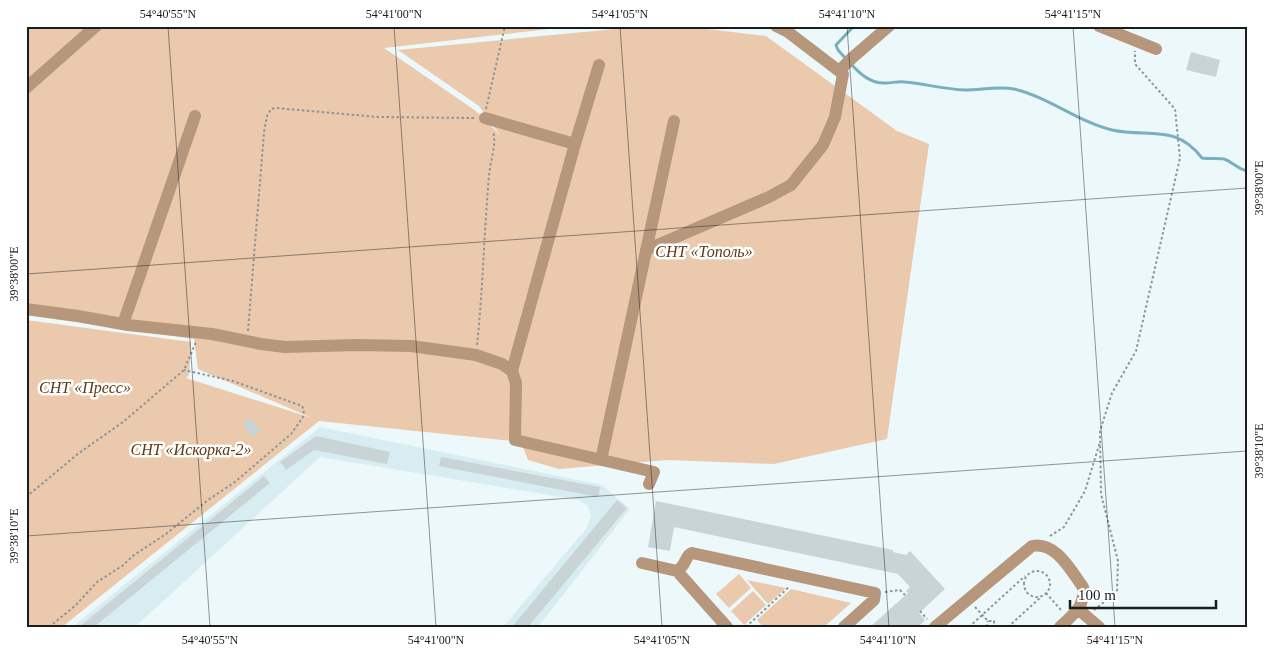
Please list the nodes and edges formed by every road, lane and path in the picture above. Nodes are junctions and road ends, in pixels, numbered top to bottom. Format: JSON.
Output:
{"nodes":[{"id":1,"x":96,"y":26,"type":"edge"},
{"id":2,"x":505,"y":26,"type":"edge"},
{"id":3,"x":776,"y":26,"type":"edge"},
{"id":4,"x":889,"y":26,"type":"edge"},
{"id":5,"x":1099,"y":26,"type":"edge"},
{"id":6,"x":1134,"y":40,"type":"junction"},
{"id":7,"x":1156,"y":49,"type":"dead end"},
{"id":8,"x":599,"y":65,"type":"dead end"},
{"id":9,"x":845,"y":65,"type":"junction"},
{"id":10,"x":26,"y":88,"type":"edge"},
{"id":11,"x":195,"y":116,"type":"dead end"},
{"id":12,"x":485,"y":118,"type":"junction"},
{"id":13,"x":674,"y":121,"type":"dead end"},
{"id":14,"x":575,"y":144,"type":"junction"},
{"id":15,"x":646,"y":250,"type":"junction"},
{"id":16,"x":26,"y":309,"type":"edge"},
{"id":17,"x":123,"y":324,"type":"junction"},
{"id":18,"x":200,"y":332,"type":"junction"},
{"id":19,"x":247,"y":341,"type":"junction"},
{"id":20,"x":476,"y":354,"type":"junction"},
{"id":21,"x":184,"y":370,"type":"junction"},
{"id":22,"x":512,"y":372,"type":"junction"},
{"id":23,"x":1100,"y":439,"type":"junction"},
{"id":24,"x":600,"y":460,"type":"junction"},
{"id":25,"x":648,"y":484,"type":"dead end"},
{"id":26,"x":26,"y":497,"type":"edge"},
{"id":27,"x":1046,"y":539,"type":"dead end"},
{"id":28,"x":642,"y":563,"type":"dead end"},
{"id":29,"x":677,"y":571,"type":"junction"},
{"id":30,"x":794,"y":575,"type":"junction"},
{"id":31,"x":1027,"y":575,"type":"junction"},
{"id":32,"x":875,"y":593,"type":"junction"},
{"id":33,"x":1046,"y":594,"type":"junction"},
{"id":34,"x":905,"y":595,"type":"dead end"},
{"id":35,"x":1041,"y":596,"type":"junction"},
{"id":36,"x":968,"y":599,"type":"junction"},
{"id":37,"x":1082,"y":613,"type":"junction"},
{"id":38,"x":982,"y":615,"type":"junction"},
{"id":39,"x":988,"y":621,"type":"junction"},
{"id":40,"x":1064,"y":623,"type":"edge"},
{"id":41,"x":48,"y":627,"type":"edge"},
{"id":42,"x":727,"y":627,"type":"edge"},
{"id":43,"x":746,"y":627,"type":"edge"},
{"id":44,"x":844,"y":627,"type":"edge"},
{"id":45,"x":935,"y":627,"type":"edge"},
{"id":46,"x":969,"y":627,"type":"edge"},
{"id":47,"x":987,"y":627,"type":"edge"},
{"id":48,"x":994,"y":627,"type":"edge"},
{"id":49,"x":1008,"y":627,"type":"edge"},
{"id":50,"x":1098,"y":627,"type":"edge"}],
"edges":[{"from":1,"to":10,"type":"street"},
{"from":2,"to":12,"type":"path"},
{"from":3,"to":9,"type":"street"},
{"from":4,"to":9,"type":"street"},
{"from":5,"to":6,"type":"street"},
{"from":6,"to":7,"type":"street"},
{"from":6,"to":23,"type":"path"},
{"from":8,"to":14,"type":"street"},
{"from":9,"to":15,"type":"street"},
{"from":11,"to":17,"type":"street"},
{"from":12,"to":14,"type":"street"},
{"from":12,"to":19,"type":"path"},
{"from":12,"to":20,"type":"path"},
{"from":13,"to":15,"type":"street"},
{"from":14,"to":22,"type":"street"},
{"from":15,"to":24,"type":"street"},
{"from":16,"to":17,"type":"street"},
{"from":17,"to":18,"type":"street"},
{"from":18,"to":19,"type":"street"},
{"from":18,"to":21,"type":"path"},
{"from":19,"to":20,"type":"street"},
{"from":20,"to":22,"type":"street"},
{"from":21,"to":26,"type":"path"},
{"from":21,"to":41,"type":"path"},
{"from":22,"to":24,"type":"street"},
{"from":23,"to":27,"type":"path"},
{"from":23,"to":37,"type":"path"},
{"from":24,"to":25,"type":"street"},
{"from":28,"to":29,"type":"street"},
{"from":29,"to":30,"type":"street"},
{"from":29,"to":42,"type":"street"},
{"from":30,"to":32,"type":"street"},
{"from":30,"to":43,"type":"path"},
{"from":31,"to":33,"type":"path"},
{"from":31,"to":35,"type":"path"},
{"from":31,"to":38,"type":"path"},
{"from":32,"to":34,"type":"path"},
{"from":32,"to":44,"type":"street"},
{"from":33,"to":35,"type":"path"},
{"from":33,"to":40,"type":"path"},
{"from":35,"to":49,"type":"path"},
{"from":36,"to":37,"type":"street"},
{"from":36,"to":38,"type":"path"},
{"from":36,"to":45,"type":"street"},
{"from":37,"to":40,"type":"street"},
{"from":37,"to":50,"type":"street"},
{"from":38,"to":39,"type":"path"},
{"from":38,"to":46,"type":"path"},
{"from":39,"to":47,"type":"path"},
{"from":39,"to":48,"type":"path"}]}
